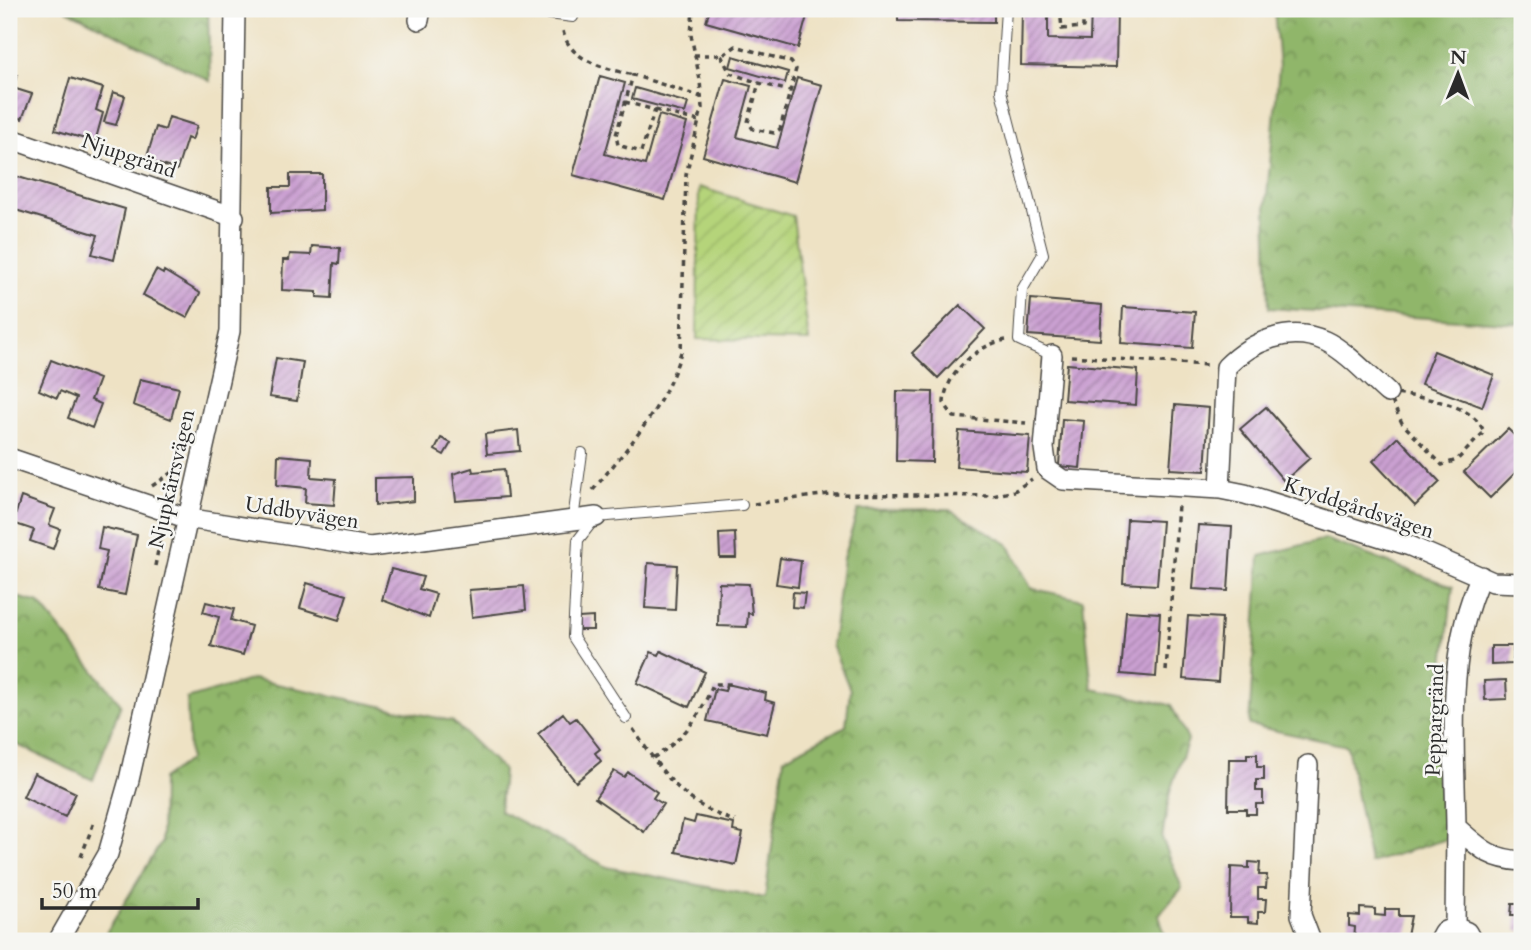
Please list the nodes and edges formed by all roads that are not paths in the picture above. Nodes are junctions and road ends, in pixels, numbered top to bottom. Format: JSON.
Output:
{"nodes":[{"id":1,"x":235,"y":9,"type":"edge"},
{"id":2,"x":509,"y":9,"type":"edge"},
{"id":3,"x":1006,"y":9,"type":"edge"},
{"id":4,"x":570,"y":17,"type":"road end"},
{"id":5,"x":9,"y":138,"type":"edge"},
{"id":6,"x":234,"y":217,"type":"junction"},
{"id":7,"x":1052,"y":355,"type":"joint"},
{"id":8,"x":1388,"y":393,"type":"road end"},
{"id":9,"x":582,"y":453,"type":"dead end"},
{"id":10,"x":9,"y":458,"type":"edge"},
{"id":11,"x":1220,"y":489,"type":"junction"},
{"id":12,"x":742,"y":505,"type":"road end"},
{"id":13,"x":596,"y":517,"type":"junction"},
{"id":14,"x":186,"y":519,"type":"junction"},
{"id":15,"x":573,"y":520,"type":"junction"},
{"id":16,"x":1481,"y":576,"type":"junction"},
{"id":17,"x":1522,"y":583,"type":"edge"},
{"id":18,"x":626,"y":719,"type":"road end"},
{"id":19,"x":1308,"y":765,"type":"dead end"},
{"id":20,"x":1456,"y":827,"type":"junction"},
{"id":21,"x":1522,"y":861,"type":"edge"},
{"id":22,"x":1455,"y":927,"type":"junction"},
{"id":23,"x":58,"y":941,"type":"edge"},
{"id":24,"x":1311,"y":941,"type":"edge"},
{"id":25,"x":1438,"y":941,"type":"edge"},
{"id":26,"x":1472,"y":941,"type":"edge"}],
"edges":[{"from":1,"to":6,"type":"street","name":"Njupkärrsvägen"},
{"from":2,"to":4,"type":"lane"},
{"from":3,"to":7,"type":"lane"},
{"from":5,"to":6,"type":"street","name":"Njupgränd"},
{"from":6,"to":14,"type":"street","name":"Njupkärrsvägen"},
{"from":7,"to":11,"type":"street","name":"Kryddgårdsvägen"},
{"from":8,"to":11,"type":"street"},
{"from":9,"to":15,"type":"lane"},
{"from":10,"to":14,"type":"street","name":"Uddbyvägen"},
{"from":11,"to":16,"type":"street","name":"Kryddgårdsvägen"},
{"from":12,"to":13,"type":"lane","name":"Uddbyvägen"},
{"from":13,"to":15,"type":"street","name":"Uddbyvägen"},
{"from":13,"to":18,"type":"lane"},
{"from":14,"to":15,"type":"street","name":"Uddbyvägen"},
{"from":14,"to":23,"type":"street","name":"Njupkärrsvägen"},
{"from":16,"to":17,"type":"street","name":"Kryddgårdsvägen"},
{"from":16,"to":20,"type":"street","name":"Peppargränd"},
{"from":19,"to":24,"type":"street"},
{"from":20,"to":21,"type":"street"},
{"from":20,"to":22,"type":"street","name":"Peppargränd"},
{"from":22,"to":25,"type":"street"},
{"from":22,"to":26,"type":"street"}]}
